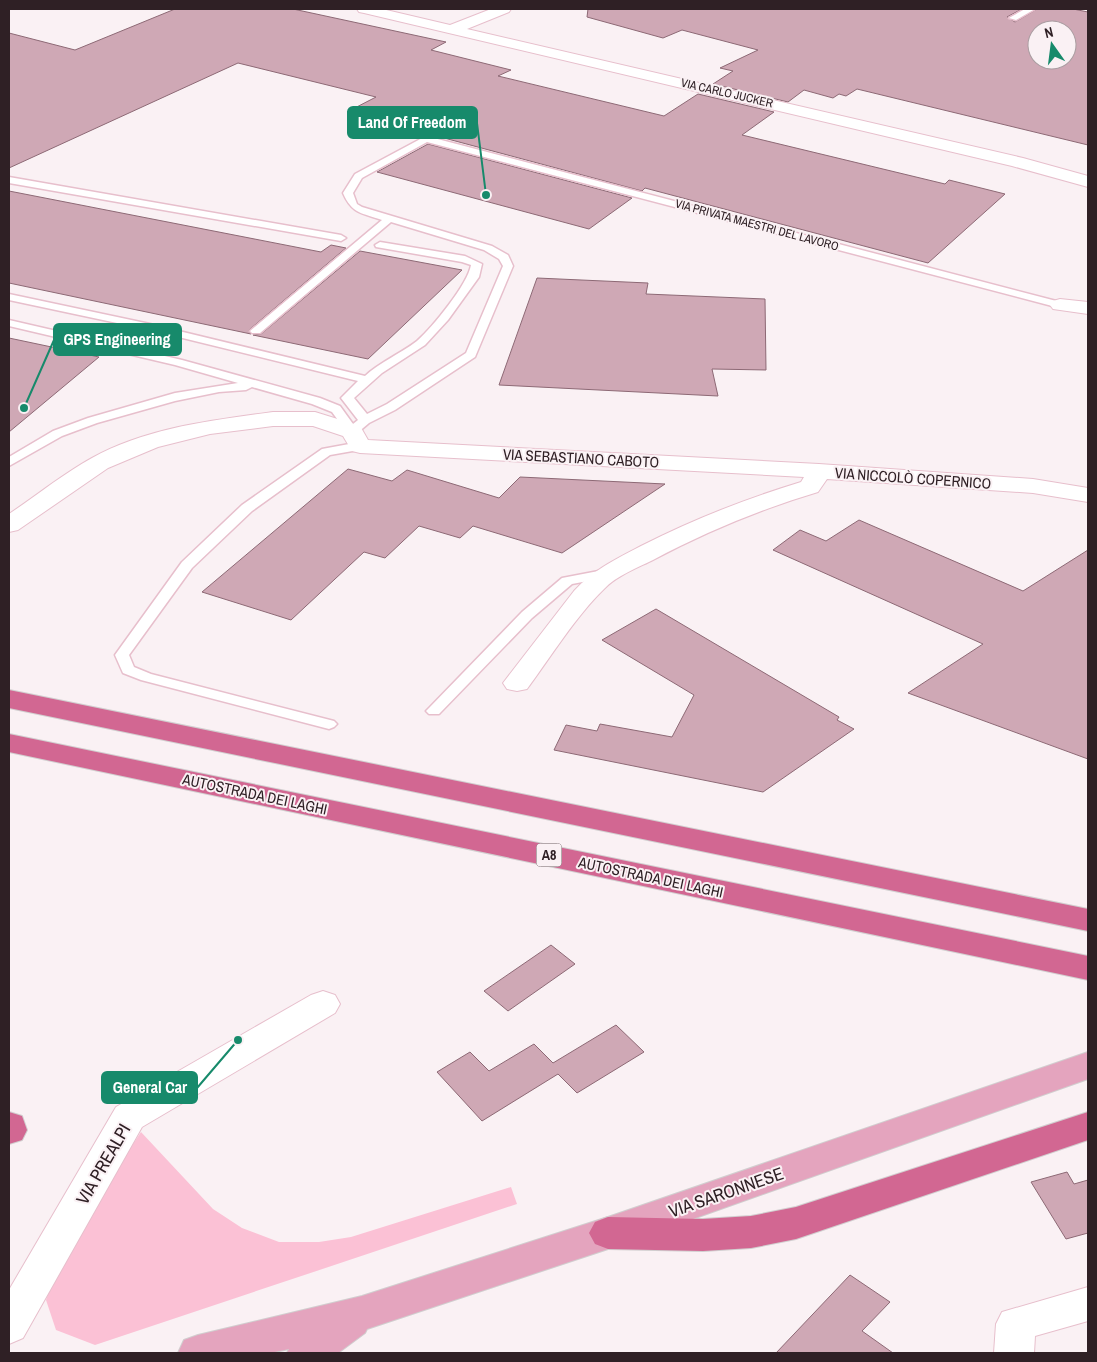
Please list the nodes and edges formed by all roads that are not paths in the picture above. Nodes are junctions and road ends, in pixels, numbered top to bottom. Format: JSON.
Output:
{"nodes":[{"id":1,"x":364,"y":9,"type":"edge"},
{"id":2,"x":504,"y":9,"type":"edge"},
{"id":3,"x":1031,"y":9,"type":"edge"},
{"id":4,"x":1013,"y":18,"type":"dead end"},
{"id":5,"x":453,"y":29,"type":"junction"},
{"id":6,"x":9,"y":180,"type":"edge"},
{"id":7,"x":1088,"y":182,"type":"edge"},
{"id":8,"x":390,"y":219,"type":"junction"},
{"id":9,"x":341,"y":238,"type":"dead end"},
{"id":10,"x":380,"y":245,"type":"dead end"},
{"id":11,"x":9,"y":297,"type":"edge"},
{"id":12,"x":1060,"y":305,"type":"joint"},
{"id":13,"x":1088,"y":308,"type":"edge"},
{"id":14,"x":9,"y":323,"type":"edge"},
{"id":15,"x":256,"y":331,"type":"dead end"},
{"id":16,"x":367,"y":380,"type":"junction"},
{"id":17,"x":260,"y":386,"type":"junction"},
{"id":18,"x":359,"y":432,"type":"junction"},
{"id":19,"x":9,"y":462,"type":"edge"},
{"id":20,"x":819,"y":471,"type":"junction"},
{"id":21,"x":1088,"y":495,"type":"edge"},
{"id":22,"x":9,"y":525,"type":"edge"},
{"id":23,"x":610,"y":573,"type":"junction"},
{"id":24,"x":517,"y":683,"type":"dead end"},
{"id":25,"x":9,"y":699,"type":"edge"},
{"id":26,"x":434,"y":711,"type":"dead end"},
{"id":27,"x":329,"y":724,"type":"dead end"},
{"id":28,"x":9,"y":743,"type":"edge"},
{"id":29,"x":1088,"y":920,"type":"edge"},
{"id":30,"x":1088,"y":968,"type":"edge"},
{"id":31,"x":323,"y":1004,"type":"dead end"},
{"id":32,"x":1088,"y":1065,"type":"edge"},
{"id":33,"x":1088,"y":1126,"type":"edge"},
{"id":34,"x":608,"y":1233,"type":"junction"},
{"id":35,"x":1088,"y":1304,"type":"edge"},
{"id":36,"x":362,"y":1313,"type":"junction"},
{"id":37,"x":9,"y":1326,"type":"edge"},
{"id":38,"x":198,"y":1353,"type":"edge"},
{"id":39,"x":307,"y":1353,"type":"edge"},
{"id":40,"x":1014,"y":1353,"type":"edge"}],
"edges":[{"from":1,"to":5,"type":"street","name":"VIA CARLO JUCKER"},
{"from":2,"to":5,"type":"street"},
{"from":3,"to":4,"type":"lane"},
{"from":5,"to":7,"type":"street","name":"VIA CARLO JUCKER"},
{"from":6,"to":9,"type":"lane"},
{"from":8,"to":12,"type":"lane","name":"VIA PRIVATA MAESTRI DEL LAVORO"},
{"from":8,"to":15,"type":"lane"},
{"from":8,"to":18,"type":"lane"},
{"from":10,"to":16,"type":"lane"},
{"from":11,"to":16,"type":"lane"},
{"from":12,"to":13,"type":"street","name":"VIA PRIVATA MAESTRI DEL LAVORO"},
{"from":14,"to":17,"type":"lane"},
{"from":16,"to":18,"type":"lane"},
{"from":17,"to":18,"type":"lane"},
{"from":17,"to":19,"type":"lane"},
{"from":18,"to":20,"type":"street","name":"VIA SEBASTIANO CABOTO"},
{"from":18,"to":22,"type":"street","name":"VIA SEBASTIANO CABOTO"},
{"from":18,"to":27,"type":"lane"},
{"from":20,"to":21,"type":"street","name":"VIA NICCOLÒ COPERNICO"},
{"from":20,"to":23,"type":"street","name":"VIA NICCOLÒ COPERNICO"},
{"from":23,"to":24,"type":"street","name":"VIA NICCOLÒ COPERNICO"},
{"from":23,"to":26,"type":"lane"},
{"from":25,"to":29,"type":"highway"},
{"from":28,"to":30,"type":"highway","name":"AUTOSTRADA DEI LAGHI","number":"A8"},
{"from":31,"to":37,"type":"street","name":"VIA PREALPI"},
{"from":32,"to":34,"type":"main road","name":"VIA SARONNESE"},
{"from":33,"to":34,"type":"highway"},
{"from":34,"to":36,"type":"main road","name":"VIA SARONNESE"},
{"from":35,"to":40,"type":"street"},
{"from":36,"to":38,"type":"main road","name":"VIA SARONNESE"},
{"from":36,"to":39,"type":"main road","name":"VIA SARONNESE"}]}
